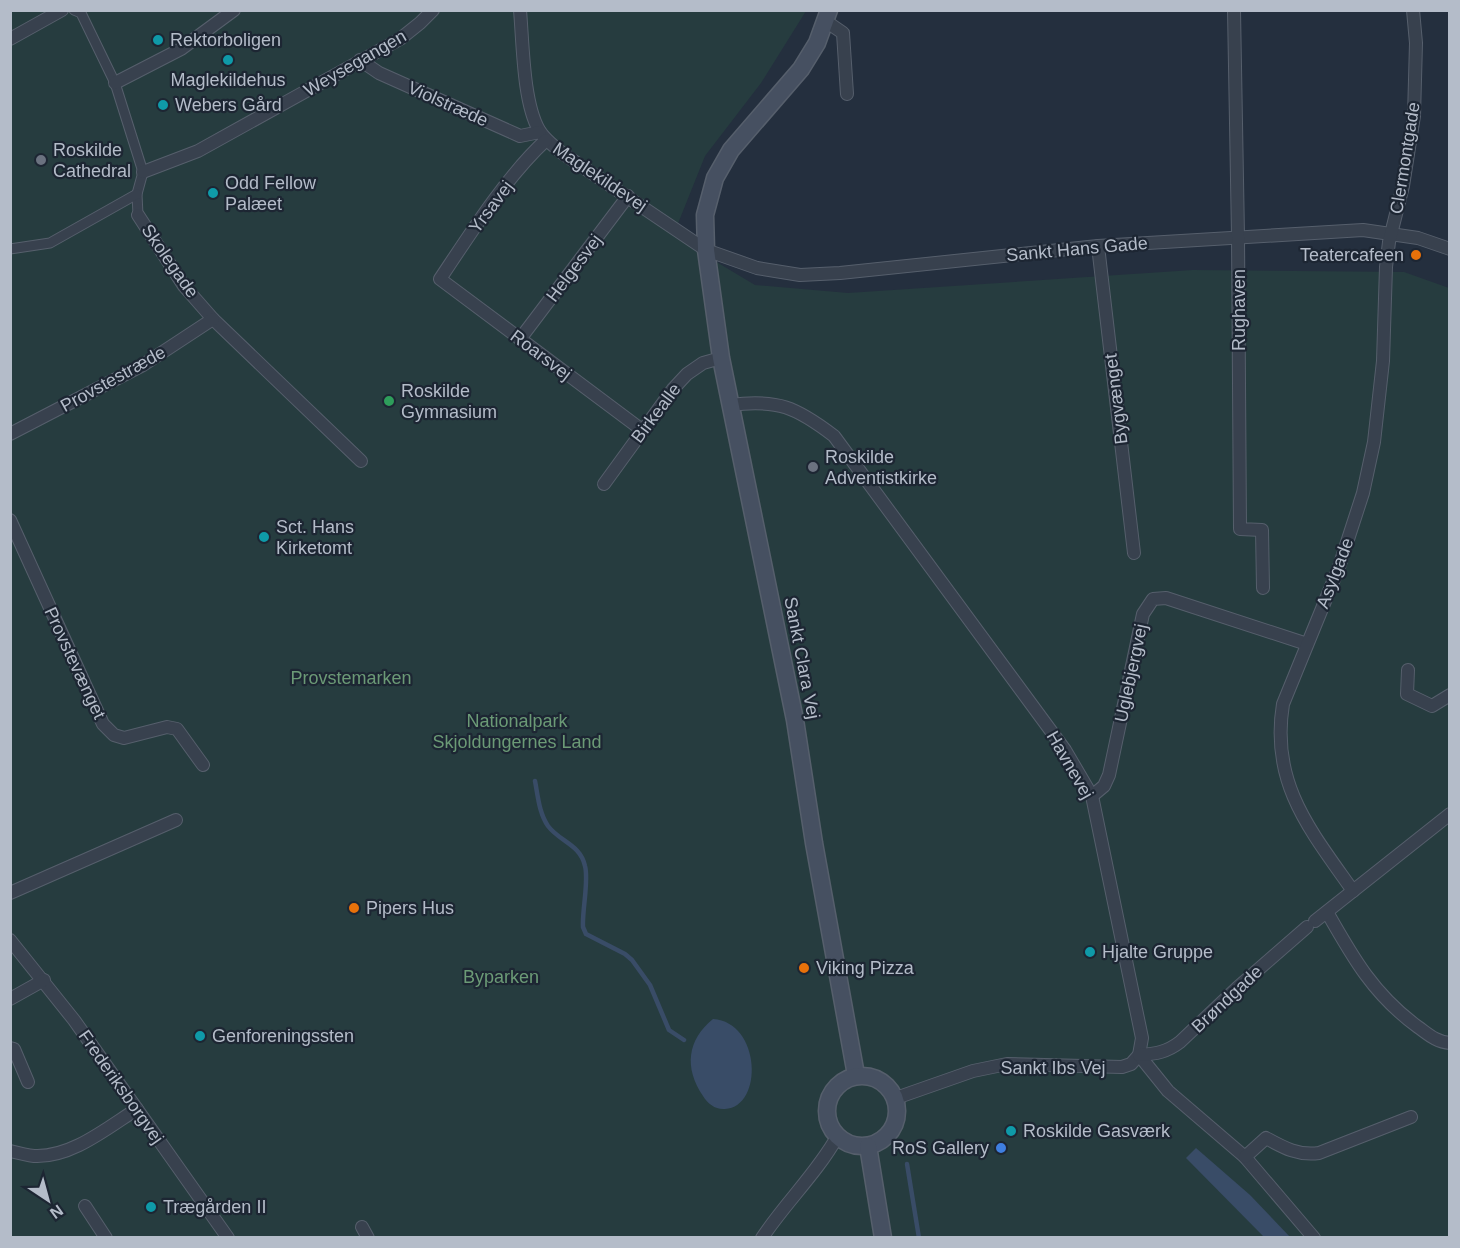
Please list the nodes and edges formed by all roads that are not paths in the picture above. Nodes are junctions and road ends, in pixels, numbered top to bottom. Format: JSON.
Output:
{"nodes":[{"id":1,"x":62,"y":10,"type":"edge"},
{"id":2,"x":74,"y":10,"type":"edge"},
{"id":3,"x":234,"y":10,"type":"edge"},
{"id":4,"x":433,"y":10,"type":"edge"},
{"id":5,"x":520,"y":10,"type":"edge"},
{"id":6,"x":1234,"y":10,"type":"edge"},
{"id":7,"x":1413,"y":10,"type":"edge"},
{"id":8,"x":828,"y":16,"type":"edge"},
{"id":9,"x":10,"y":39,"type":"edge"},
{"id":10,"x":360,"y":60,"type":"junction"},
{"id":11,"x":115,"y":83,"type":"junction"},
{"id":12,"x":847,"y":93,"type":"dead end"},
{"id":13,"x":543,"y":136,"type":"junction"},
{"id":14,"x":143,"y":172,"type":"junction"},
{"id":15,"x":137,"y":194,"type":"junction"},
{"id":16,"x":628,"y":196,"type":"junction"},
{"id":17,"x":138,"y":214,"type":"joint"},
{"id":18,"x":1392,"y":233,"type":"junction"},
{"id":19,"x":1239,"y":236,"type":"junction"},
{"id":20,"x":1098,"y":246,"type":"junction"},
{"id":21,"x":10,"y":249,"type":"edge"},
{"id":22,"x":1449,"y":249,"type":"edge"},
{"id":23,"x":706,"y":250,"type":"junction"},
{"id":24,"x":440,"y":279,"type":"joint"},
{"id":25,"x":213,"y":319,"type":"junction"},
{"id":26,"x":520,"y":339,"type":"junction"},
{"id":27,"x":721,"y":358,"type":"junction"},
{"id":28,"x":730,"y":405,"type":"junction"},
{"id":29,"x":642,"y":430,"type":"junction"},
{"id":30,"x":10,"y":434,"type":"edge"},
{"id":31,"x":361,"y":461,"type":"dead end"},
{"id":32,"x":604,"y":484,"type":"dead end"},
{"id":33,"x":10,"y":520,"type":"edge"},
{"id":34,"x":1134,"y":553,"type":"dead end"},
{"id":35,"x":1263,"y":588,"type":"dead end"},
{"id":36,"x":1307,"y":644,"type":"junction"},
{"id":37,"x":1408,"y":670,"type":"dead end"},
{"id":38,"x":1449,"y":695,"type":"edge"},
{"id":39,"x":203,"y":765,"type":"dead end"},
{"id":40,"x":1092,"y":796,"type":"junction"},
{"id":41,"x":1449,"y":814,"type":"edge"},
{"id":42,"x":176,"y":820,"type":"dead end"},
{"id":43,"x":1353,"y":891,"type":"junction"},
{"id":44,"x":10,"y":893,"type":"edge"},
{"id":45,"x":1327,"y":912,"type":"junction"},
{"id":46,"x":10,"y":940,"type":"edge"},
{"id":47,"x":44,"y":981,"type":"junction"},
{"id":48,"x":10,"y":999,"type":"edge"},
{"id":49,"x":1449,"y":1043,"type":"edge"},
{"id":50,"x":10,"y":1047,"type":"edge"},
{"id":51,"x":1139,"y":1055,"type":"junction"},
{"id":52,"x":856,"y":1075,"type":"junction"},
{"id":53,"x":28,"y":1082,"type":"dead end"},
{"id":54,"x":896,"y":1098,"type":"junction"},
{"id":55,"x":137,"y":1109,"type":"junction"},
{"id":56,"x":1411,"y":1117,"type":"dead end"},
{"id":57,"x":837,"y":1137,"type":"junction"},
{"id":58,"x":868,"y":1146,"type":"junction"},
{"id":59,"x":10,"y":1151,"type":"edge"},
{"id":60,"x":1245,"y":1157,"type":"junction"},
{"id":61,"x":85,"y":1206,"type":"dead end"},
{"id":62,"x":106,"y":1238,"type":"edge"},
{"id":63,"x":228,"y":1238,"type":"edge"},
{"id":64,"x":762,"y":1238,"type":"edge"},
{"id":65,"x":883,"y":1238,"type":"edge"},
{"id":66,"x":1314,"y":1238,"type":"edge"}],
"edges":[{"from":1,"to":9,"type":"street"},
{"from":2,"to":11,"type":"street"},
{"from":3,"to":11,"type":"street"},
{"from":4,"to":10,"type":"street","name":"Weysegangen"},
{"from":5,"to":13,"type":"street","name":"Maglekildevej"},
{"from":6,"to":19,"type":"street","name":"Rughaven"},
{"from":7,"to":18,"type":"street","name":"Clermontgade"},
{"from":8,"to":12,"type":"street"},
{"from":8,"to":23,"type":"main road","name":"Sankt Clara Vej"},
{"from":10,"to":13,"type":"street","name":"Violstræde"},
{"from":10,"to":14,"type":"street","name":"Weysegangen"},
{"from":11,"to":14,"type":"street"},
{"from":13,"to":16,"type":"street","name":"Maglekildevej"},
{"from":13,"to":24,"type":"street","name":"Yrsavej"},
{"from":14,"to":15,"type":"street","name":"Skolegade"},
{"from":15,"to":17,"type":"street","name":"Skolegade"},
{"from":15,"to":21,"type":"street"},
{"from":16,"to":23,"type":"street","name":"Maglekildevej"},
{"from":16,"to":26,"type":"street","name":"Helgesvej"},
{"from":17,"to":25,"type":"street","name":"Skolegade"},
{"from":18,"to":19,"type":"street","name":"Sankt Hans Gade"},
{"from":18,"to":22,"type":"street","name":"Sankt Hans Gade"},
{"from":18,"to":36,"type":"street","name":"Asylgade"},
{"from":19,"to":20,"type":"street","name":"Sankt Hans Gade"},
{"from":19,"to":35,"type":"street","name":"Rughaven"},
{"from":20,"to":23,"type":"street","name":"Sankt Hans Gade"},
{"from":20,"to":34,"type":"street","name":"Bygvænget"},
{"from":23,"to":27,"type":"main road","name":"Sankt Clara Vej"},
{"from":24,"to":26,"type":"street","name":"Roarsvej"},
{"from":25,"to":30,"type":"street","name":"Provstestræde"},
{"from":25,"to":31,"type":"street","name":"Skolegade"},
{"from":26,"to":29,"type":"street","name":"Roarsvej"},
{"from":27,"to":28,"type":"main road","name":"Sankt Clara Vej"},
{"from":27,"to":29,"type":"street","name":"Birkealle"},
{"from":28,"to":40,"type":"street","name":"Havnevej"},
{"from":28,"to":52,"type":"main road","name":"Sankt Clara Vej"},
{"from":29,"to":32,"type":"street","name":"Birkealle"},
{"from":33,"to":39,"type":"street","name":"Provstevænget"},
{"from":36,"to":40,"type":"street","name":"Uglebjergvej"},
{"from":36,"to":43,"type":"street","name":"Asylgade"},
{"from":37,"to":38,"type":"street"},
{"from":40,"to":51,"type":"street","name":"Havnevej"},
{"from":41,"to":43,"type":"street","name":"Brøndgade"},
{"from":42,"to":44,"type":"street"},
{"from":43,"to":45,"type":"street","name":"Brøndgade"},
{"from":45,"to":49,"type":"street"},
{"from":45,"to":51,"type":"street","name":"Brøndgade"},
{"from":46,"to":47,"type":"street","name":"Frederiksborgvej"},
{"from":47,"to":48,"type":"street"},
{"from":47,"to":55,"type":"street","name":"Frederiksborgvej"},
{"from":50,"to":53,"type":"street"},
{"from":51,"to":54,"type":"street","name":"Sankt Ibs Vej"},
{"from":51,"to":60,"type":"street"},
{"from":52,"to":54,"type":"main road"},
{"from":52,"to":57,"type":"main road"},
{"from":54,"to":58,"type":"main road"},
{"from":55,"to":59,"type":"street"},
{"from":55,"to":63,"type":"street","name":"Frederiksborgvej"},
{"from":56,"to":60,"type":"street"},
{"from":57,"to":58,"type":"main road"},
{"from":57,"to":64,"type":"street"},
{"from":58,"to":65,"type":"main road"},
{"from":60,"to":66,"type":"street"},
{"from":61,"to":62,"type":"street"}]}
